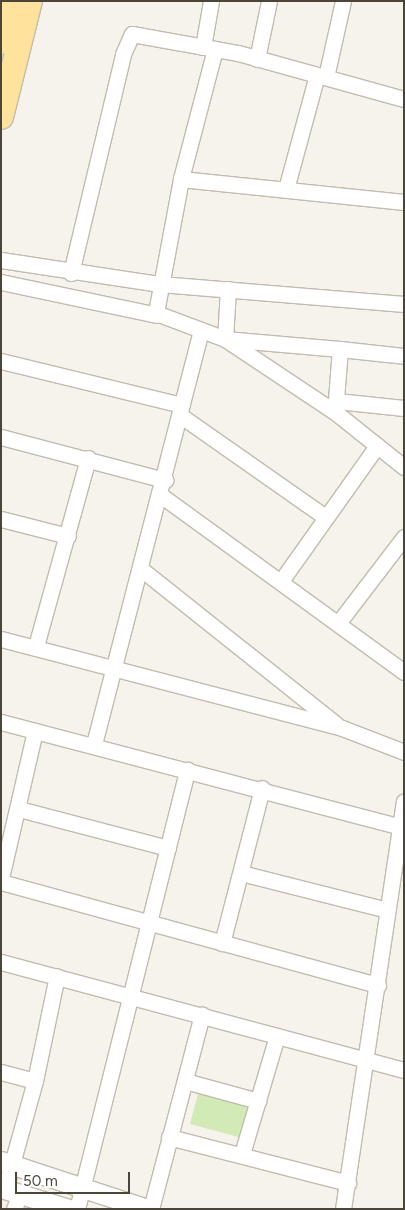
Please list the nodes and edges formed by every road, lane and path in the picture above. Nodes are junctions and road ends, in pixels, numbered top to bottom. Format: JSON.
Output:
{"nodes":[{"id":1,"x":11,"y":1,"type":"edge"},
{"id":2,"x":30,"y":1,"type":"edge"},
{"id":3,"x":212,"y":1,"type":"edge"},
{"id":4,"x":269,"y":1,"type":"edge"},
{"id":5,"x":343,"y":1,"type":"edge"},
{"id":6,"x":1,"y":42,"type":"edge"},
{"id":7,"x":209,"y":48,"type":"junction"},
{"id":8,"x":257,"y":59,"type":"junction"},
{"id":9,"x":321,"y":76,"type":"junction"},
{"id":10,"x":403,"y":94,"type":"edge"},
{"id":11,"x":1,"y":117,"type":"edge"},
{"id":12,"x":181,"y":179,"type":"junction"},
{"id":13,"x":286,"y":189,"type":"junction"},
{"id":14,"x":404,"y":202,"type":"edge"},
{"id":15,"x":1,"y":260,"type":"edge"},
{"id":16,"x":71,"y":274,"type":"junction"},
{"id":17,"x":1,"y":282,"type":"edge"},
{"id":18,"x":160,"y":284,"type":"junction"},
{"id":19,"x":228,"y":289,"type":"junction"},
{"id":20,"x":404,"y":304,"type":"edge"},
{"id":21,"x":157,"y":314,"type":"junction"},
{"id":22,"x":202,"y":330,"type":"junction"},
{"id":23,"x":225,"y":339,"type":"junction"},
{"id":24,"x":340,"y":349,"type":"junction"},
{"id":25,"x":404,"y":356,"type":"edge"},
{"id":26,"x":1,"y":361,"type":"edge"},
{"id":27,"x":336,"y":406,"type":"junction"},
{"id":28,"x":404,"y":408,"type":"edge"},
{"id":29,"x":182,"y":411,"type":"junction"},
{"id":30,"x":1,"y":437,"type":"edge"},
{"id":31,"x":377,"y":446,"type":"junction"},
{"id":32,"x":88,"y":458,"type":"junction"},
{"id":33,"x":404,"y":467,"type":"edge"},
{"id":34,"x":165,"y":480,"type":"junction"},
{"id":35,"x":159,"y":494,"type":"junction"},
{"id":36,"x":325,"y":517,"type":"junction"},
{"id":37,"x":2,"y":523,"type":"edge"},
{"id":38,"x":68,"y":536,"type":"junction"},
{"id":39,"x":404,"y":536,"type":"edge"},
{"id":40,"x":142,"y":569,"type":"junction"},
{"id":41,"x":281,"y":581,"type":"junction"},
{"id":42,"x":339,"y":622,"type":"junction"},
{"id":43,"x":1,"y":639,"type":"edge"},
{"id":44,"x":36,"y":646,"type":"junction"},
{"id":45,"x":113,"y":668,"type":"junction"},
{"id":46,"x":404,"y":672,"type":"edge"},
{"id":47,"x":1,"y":722,"type":"edge"},
{"id":48,"x":342,"y":728,"type":"junction"},
{"id":49,"x":35,"y":731,"type":"junction"},
{"id":50,"x":94,"y":744,"type":"junction"},
{"id":51,"x":404,"y":752,"type":"edge"},
{"id":52,"x":187,"y":770,"type":"junction"},
{"id":53,"x":262,"y":788,"type":"junction"},
{"id":54,"x":404,"y":802,"type":"edge"},
{"id":55,"x":19,"y":809,"type":"junction"},
{"id":56,"x":400,"y":827,"type":"junction"},
{"id":57,"x":168,"y":848,"type":"junction"},
{"id":58,"x":241,"y":873,"type":"junction"},
{"id":59,"x":1,"y":880,"type":"edge"},
{"id":60,"x":387,"y":910,"type":"junction"},
{"id":61,"x":148,"y":921,"type":"junction"},
{"id":62,"x":222,"y":943,"type":"junction"},
{"id":63,"x":1,"y":962,"type":"edge"},
{"id":64,"x":57,"y":976,"type":"junction"},
{"id":65,"x":378,"y":985,"type":"junction"},
{"id":66,"x":129,"y":995,"type":"junction"},
{"id":67,"x":202,"y":1015,"type":"junction"},
{"id":68,"x":277,"y":1036,"type":"junction"},
{"id":69,"x":366,"y":1060,"type":"junction"},
{"id":70,"x":404,"y":1070,"type":"edge"},
{"id":71,"x":1,"y":1072,"type":"edge"},
{"id":72,"x":35,"y":1081,"type":"junction"},
{"id":73,"x":185,"y":1081,"type":"junction"},
{"id":74,"x":258,"y":1101,"type":"junction"},
{"id":75,"x":169,"y":1137,"type":"junction"},
{"id":76,"x":242,"y":1154,"type":"junction"},
{"id":77,"x":7,"y":1162,"type":"edge"},
{"id":78,"x":348,"y":1182,"type":"junction"},
{"id":79,"x":84,"y":1189,"type":"junction"},
{"id":80,"x":10,"y":1195,"type":"edge"},
{"id":81,"x":69,"y":1209,"type":"edge"},
{"id":82,"x":77,"y":1209,"type":"edge"},
{"id":83,"x":147,"y":1209,"type":"edge"},
{"id":84,"x":151,"y":1209,"type":"edge"},
{"id":85,"x":343,"y":1209,"type":"edge"}],
"edges":[{"from":1,"to":6,"type":"main road"},
{"from":2,"to":11,"type":"main road"},
{"from":3,"to":7,"type":"street"},
{"from":4,"to":8,"type":"street"},
{"from":5,"to":9,"type":"street"},
{"from":7,"to":8,"type":"street"},
{"from":7,"to":12,"type":"street"},
{"from":7,"to":16,"type":"street"},
{"from":8,"to":9,"type":"street"},
{"from":9,"to":10,"type":"street"},
{"from":9,"to":13,"type":"street"},
{"from":12,"to":13,"type":"street"},
{"from":12,"to":18,"type":"street"},
{"from":13,"to":14,"type":"street"},
{"from":15,"to":16,"type":"street"},
{"from":16,"to":18,"type":"street"},
{"from":17,"to":21,"type":"street"},
{"from":18,"to":19,"type":"street"},
{"from":18,"to":21,"type":"street"},
{"from":19,"to":20,"type":"street"},
{"from":19,"to":23,"type":"street"},
{"from":21,"to":22,"type":"street"},
{"from":22,"to":23,"type":"street"},
{"from":22,"to":29,"type":"street"},
{"from":23,"to":24,"type":"street"},
{"from":23,"to":27,"type":"street"},
{"from":24,"to":25,"type":"street"},
{"from":24,"to":27,"type":"street"},
{"from":26,"to":29,"type":"street"},
{"from":27,"to":28,"type":"street"},
{"from":27,"to":31,"type":"street"},
{"from":29,"to":34,"type":"street"},
{"from":29,"to":36,"type":"street"},
{"from":30,"to":32,"type":"street"},
{"from":31,"to":33,"type":"street"},
{"from":31,"to":36,"type":"street"},
{"from":32,"to":34,"type":"street"},
{"from":32,"to":38,"type":"street"},
{"from":34,"to":35,"type":"street"},
{"from":35,"to":40,"type":"street"},
{"from":35,"to":41,"type":"street"},
{"from":36,"to":41,"type":"street"},
{"from":37,"to":38,"type":"street"},
{"from":38,"to":44,"type":"street"},
{"from":39,"to":42,"type":"street"},
{"from":40,"to":45,"type":"street"},
{"from":40,"to":48,"type":"street"},
{"from":41,"to":42,"type":"street"},
{"from":42,"to":46,"type":"street"},
{"from":43,"to":44,"type":"street"},
{"from":44,"to":45,"type":"street"},
{"from":45,"to":48,"type":"street"},
{"from":45,"to":50,"type":"street"},
{"from":47,"to":49,"type":"street"},
{"from":48,"to":51,"type":"street"},
{"from":49,"to":50,"type":"street"},
{"from":49,"to":55,"type":"street"},
{"from":50,"to":52,"type":"street"},
{"from":52,"to":53,"type":"street"},
{"from":52,"to":57,"type":"street"},
{"from":53,"to":56,"type":"street"},
{"from":53,"to":58,"type":"street"},
{"from":54,"to":56,"type":"street"},
{"from":55,"to":57,"type":"street"},
{"from":55,"to":59,"type":"street"},
{"from":56,"to":60,"type":"street"},
{"from":57,"to":61,"type":"street"},
{"from":58,"to":60,"type":"street"},
{"from":58,"to":62,"type":"street"},
{"from":59,"to":61,"type":"street"},
{"from":60,"to":65,"type":"street"},
{"from":61,"to":62,"type":"street"},
{"from":61,"to":66,"type":"street"},
{"from":62,"to":65,"type":"street"},
{"from":63,"to":64,"type":"street"},
{"from":64,"to":66,"type":"street"},
{"from":64,"to":72,"type":"street"},
{"from":65,"to":69,"type":"street"},
{"from":66,"to":67,"type":"street"},
{"from":66,"to":79,"type":"street"},
{"from":67,"to":68,"type":"street"},
{"from":67,"to":73,"type":"street"},
{"from":68,"to":69,"type":"street"},
{"from":68,"to":74,"type":"street"},
{"from":69,"to":70,"type":"street"},
{"from":69,"to":78,"type":"street"},
{"from":71,"to":72,"type":"street"},
{"from":72,"to":77,"type":"street"},
{"from":73,"to":74,"type":"street"},
{"from":73,"to":75,"type":"street"},
{"from":74,"to":76,"type":"street"},
{"from":75,"to":76,"type":"street"},
{"from":75,"to":84,"type":"street"},
{"from":76,"to":78,"type":"street"},
{"from":77,"to":79,"type":"street"},
{"from":77,"to":80,"type":"street"},
{"from":78,"to":85,"type":"street"},
{"from":79,"to":82,"type":"street"},
{"from":79,"to":83,"type":"street"},
{"from":80,"to":81,"type":"street"}]}
